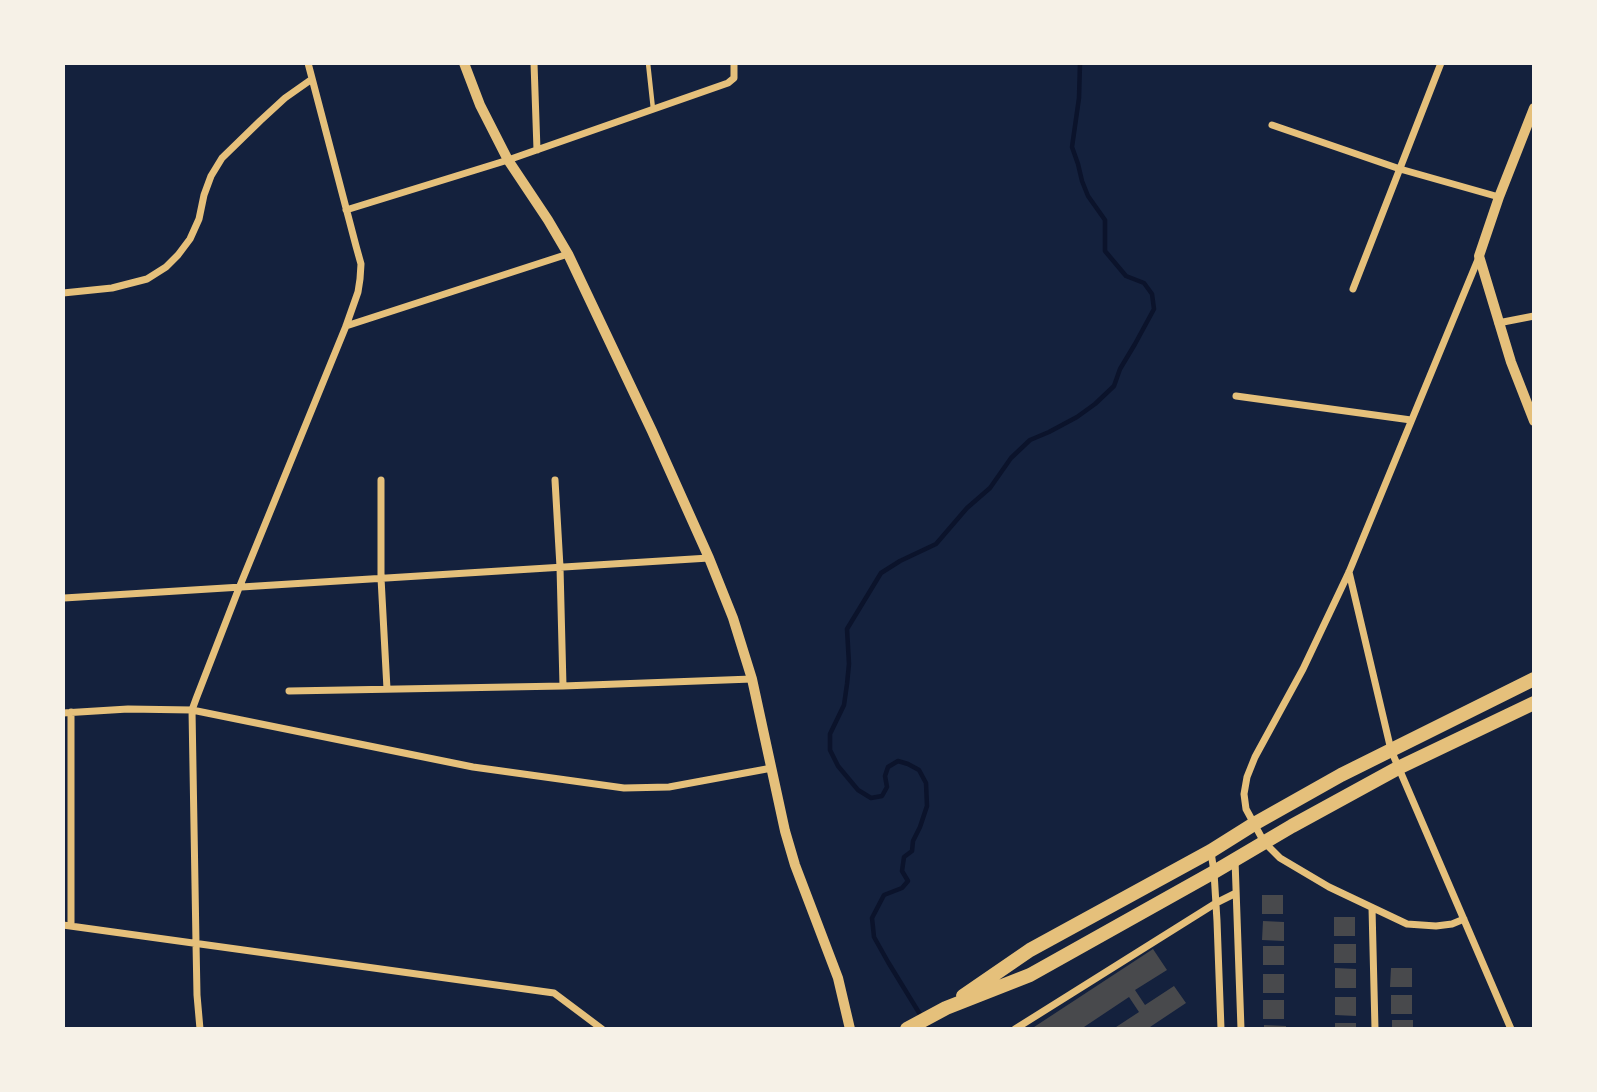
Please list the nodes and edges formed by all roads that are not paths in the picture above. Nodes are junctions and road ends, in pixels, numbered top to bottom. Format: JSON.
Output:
{"nodes":[{"id":1,"x":308,"y":63,"type":"edge"},
{"id":2,"x":464,"y":63,"type":"edge"},
{"id":3,"x":534,"y":63,"type":"edge"},
{"id":4,"x":648,"y":63,"type":"edge"},
{"id":5,"x":734,"y":63,"type":"edge"},
{"id":6,"x":1441,"y":63,"type":"edge"},
{"id":7,"x":312,"y":79,"type":"junction"},
{"id":8,"x":1534,"y":108,"type":"edge"},
{"id":9,"x":653,"y":109,"type":"junction"},
{"id":10,"x":1272,"y":125,"type":"dead end"},
{"id":11,"x":537,"y":150,"type":"junction"},
{"id":12,"x":508,"y":160,"type":"junction"},
{"id":13,"x":1400,"y":169,"type":"junction"},
{"id":14,"x":1499,"y":197,"type":"junction"},
{"id":15,"x":346,"y":210,"type":"junction"},
{"id":16,"x":568,"y":254,"type":"junction"},
{"id":17,"x":1479,"y":256,"type":"junction"},
{"id":18,"x":1353,"y":289,"type":"dead end"},
{"id":19,"x":63,"y":293,"type":"edge"},
{"id":20,"x":1534,"y":316,"type":"edge"},
{"id":21,"x":1498,"y":323,"type":"junction"},
{"id":22,"x":346,"y":326,"type":"junction"},
{"id":23,"x":1236,"y":396,"type":"dead end"},
{"id":24,"x":1531,"y":406,"type":"edge"},
{"id":25,"x":1411,"y":420,"type":"junction"},
{"id":26,"x":1534,"y":421,"type":"edge"},
{"id":27,"x":381,"y":480,"type":"dead end"},
{"id":28,"x":555,"y":480,"type":"dead end"},
{"id":29,"x":709,"y":558,"type":"junction"},
{"id":30,"x":560,"y":567,"type":"junction"},
{"id":31,"x":1349,"y":572,"type":"junction"},
{"id":32,"x":381,"y":578,"type":"junction"},
{"id":33,"x":239,"y":588,"type":"junction"},
{"id":34,"x":64,"y":597,"type":"edge"},
{"id":35,"x":752,"y":679,"type":"junction"},
{"id":36,"x":1534,"y":679,"type":"edge"},
{"id":37,"x":563,"y":686,"type":"junction"},
{"id":38,"x":387,"y":689,"type":"junction"},
{"id":39,"x":289,"y":691,"type":"dead end"},
{"id":40,"x":1534,"y":703,"type":"edge"},
{"id":41,"x":192,"y":710,"type":"junction"},
{"id":42,"x":67,"y":713,"type":"edge"},
{"id":43,"x":1391,"y":750,"type":"junction"},
{"id":44,"x":772,"y":768,"type":"junction"},
{"id":45,"x":1398,"y":768,"type":"junction"},
{"id":46,"x":1254,"y":824,"type":"junction"},
{"id":47,"x":1264,"y":842,"type":"junction"},
{"id":48,"x":1211,"y":851,"type":"junction"},
{"id":49,"x":1235,"y":860,"type":"junction"},
{"id":50,"x":1214,"y":872,"type":"junction"},
{"id":51,"x":1236,"y":893,"type":"junction"},
{"id":52,"x":1216,"y":904,"type":"junction"},
{"id":53,"x":1372,"y":908,"type":"junction"},
{"id":54,"x":1464,"y":919,"type":"junction"},
{"id":55,"x":67,"y":925,"type":"edge"},
{"id":56,"x":195,"y":943,"type":"junction"},
{"id":57,"x":942,"y":1010,"type":"junction"},
{"id":58,"x":847,"y":1028,"type":"edge"},
{"id":59,"x":200,"y":1029,"type":"edge"},
{"id":60,"x":602,"y":1029,"type":"edge"},
{"id":61,"x":907,"y":1029,"type":"edge"},
{"id":62,"x":1015,"y":1029,"type":"edge"},
{"id":63,"x":1221,"y":1029,"type":"edge"},
{"id":64,"x":1241,"y":1029,"type":"edge"},
{"id":65,"x":1375,"y":1029,"type":"edge"},
{"id":66,"x":1511,"y":1029,"type":"edge"}],
"edges":[{"from":1,"to":7,"type":"street"},
{"from":2,"to":12,"type":"street"},
{"from":3,"to":11,"type":"street"},
{"from":4,"to":9,"type":"lane"},
{"from":5,"to":9,"type":"street"},
{"from":6,"to":13,"type":"street"},
{"from":7,"to":15,"type":"street"},
{"from":7,"to":19,"type":"street"},
{"from":8,"to":14,"type":"street"},
{"from":9,"to":11,"type":"street"},
{"from":10,"to":13,"type":"street"},
{"from":11,"to":12,"type":"street"},
{"from":12,"to":15,"type":"street"},
{"from":12,"to":16,"type":"street"},
{"from":13,"to":14,"type":"street"},
{"from":13,"to":18,"type":"street"},
{"from":14,"to":17,"type":"street"},
{"from":15,"to":22,"type":"street"},
{"from":16,"to":22,"type":"street"},
{"from":16,"to":29,"type":"street"},
{"from":17,"to":21,"type":"street"},
{"from":17,"to":25,"type":"street"},
{"from":20,"to":21,"type":"street"},
{"from":21,"to":24,"type":"street"},
{"from":22,"to":33,"type":"street"},
{"from":23,"to":25,"type":"street"},
{"from":24,"to":26,"type":"street"},
{"from":25,"to":31,"type":"street"},
{"from":27,"to":32,"type":"street"},
{"from":28,"to":30,"type":"street"},
{"from":29,"to":30,"type":"street"},
{"from":29,"to":35,"type":"street"},
{"from":30,"to":32,"type":"street"},
{"from":30,"to":37,"type":"street"},
{"from":31,"to":43,"type":"street"},
{"from":31,"to":46,"type":"street"},
{"from":32,"to":33,"type":"street"},
{"from":32,"to":38,"type":"street"},
{"from":33,"to":34,"type":"street"},
{"from":33,"to":41,"type":"street"},
{"from":35,"to":37,"type":"street"},
{"from":35,"to":44,"type":"street"},
{"from":36,"to":43,"type":"highway"},
{"from":37,"to":38,"type":"street"},
{"from":38,"to":39,"type":"street"},
{"from":40,"to":45,"type":"highway"},
{"from":41,"to":42,"type":"street"},
{"from":41,"to":44,"type":"street"},
{"from":41,"to":56,"type":"street"},
{"from":42,"to":55,"type":"street"},
{"from":43,"to":45,"type":"street"},
{"from":43,"to":46,"type":"highway"},
{"from":44,"to":58,"type":"street"},
{"from":45,"to":47,"type":"highway"},
{"from":45,"to":54,"type":"street"},
{"from":46,"to":47,"type":"street"},
{"from":46,"to":48,"type":"highway"},
{"from":47,"to":49,"type":"highway"},
{"from":47,"to":53,"type":"street"},
{"from":48,"to":50,"type":"street"},
{"from":48,"to":57,"type":"highway"},
{"from":49,"to":50,"type":"highway"},
{"from":49,"to":51,"type":"street"},
{"from":50,"to":52,"type":"street"},
{"from":50,"to":57,"type":"highway"},
{"from":51,"to":52,"type":"street"},
{"from":51,"to":64,"type":"street"},
{"from":52,"to":62,"type":"street"},
{"from":52,"to":63,"type":"street"},
{"from":53,"to":54,"type":"street"},
{"from":53,"to":65,"type":"street"},
{"from":54,"to":66,"type":"street"},
{"from":55,"to":56,"type":"street"},
{"from":56,"to":59,"type":"street"},
{"from":56,"to":60,"type":"street"},
{"from":57,"to":61,"type":"highway"}]}
